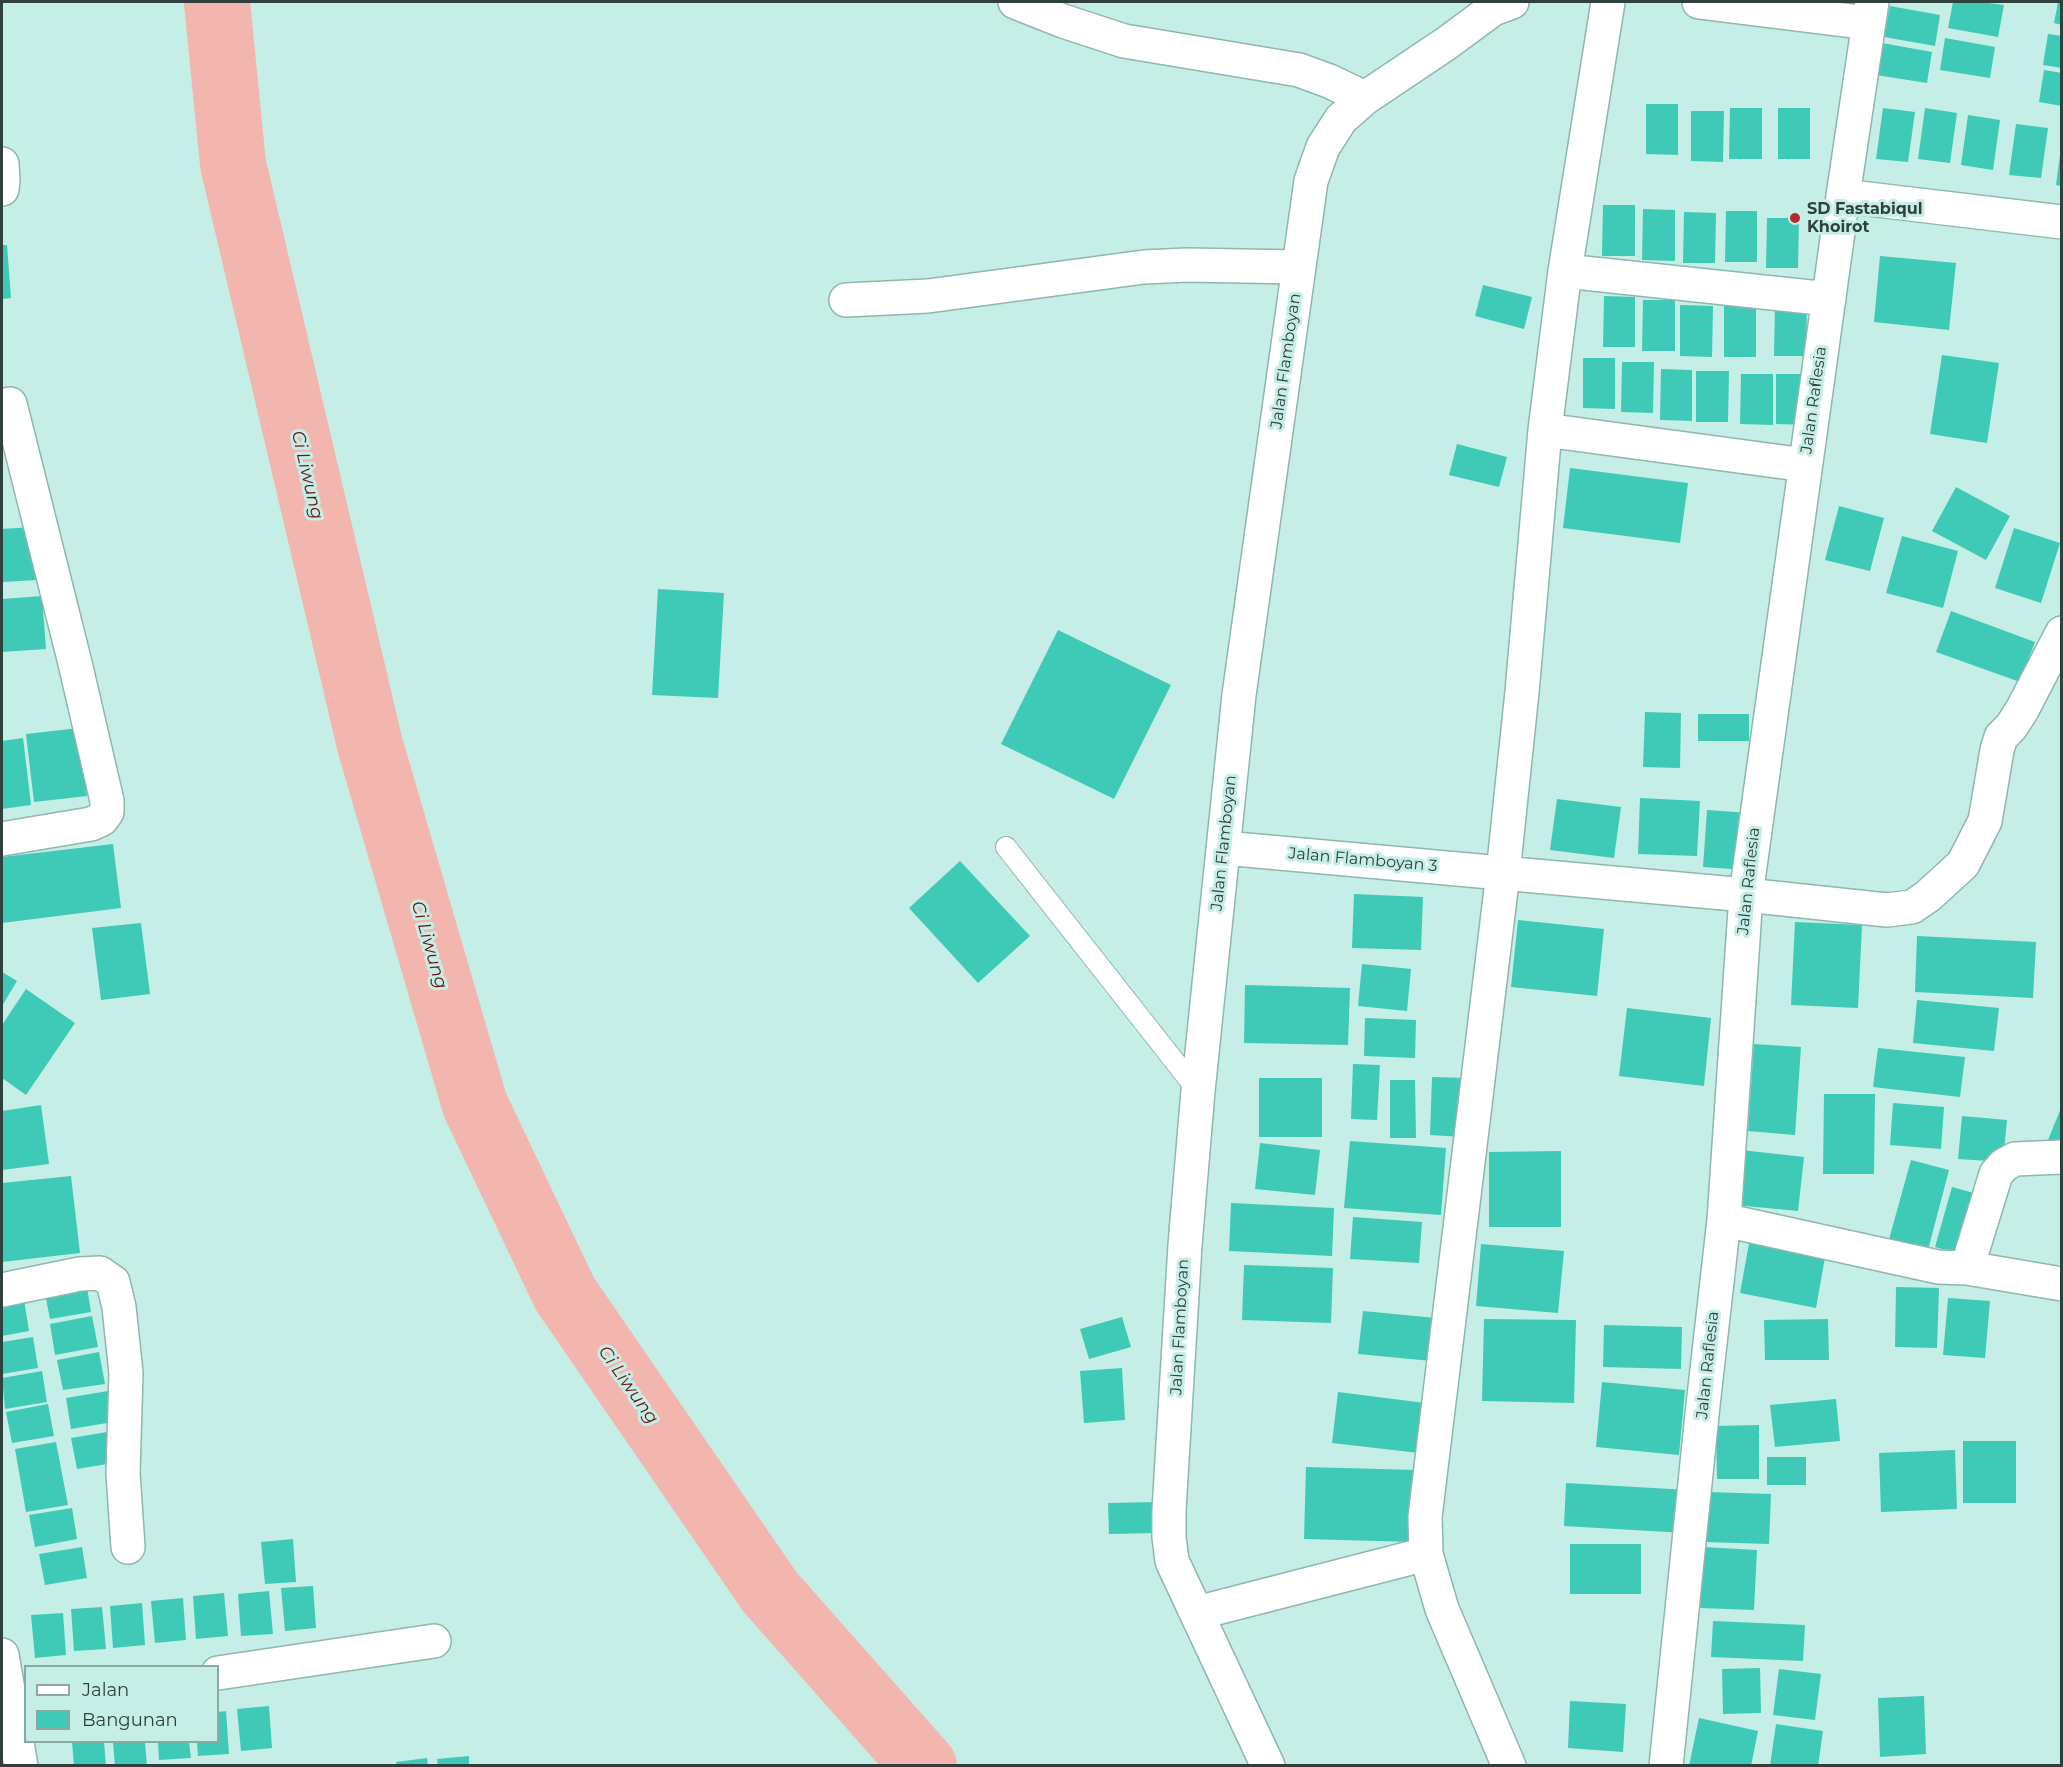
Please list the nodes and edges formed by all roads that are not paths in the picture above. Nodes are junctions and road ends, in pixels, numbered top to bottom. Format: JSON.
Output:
{"nodes":[{"id":1,"x":1015,"y":2,"type":"edge"},
{"id":2,"x":1512,"y":2,"type":"edge"},
{"id":3,"x":1608,"y":2,"type":"edge"},
{"id":4,"x":1699,"y":2,"type":"edge"},
{"id":5,"x":1870,"y":12,"type":"edge"},
{"id":6,"x":1365,"y":98,"type":"junction"},
{"id":7,"x":2,"y":164,"type":"edge"},
{"id":8,"x":2,"y":189,"type":"edge"},
{"id":9,"x":1843,"y":195,"type":"junction"},
{"id":10,"x":2061,"y":222,"type":"edge"},
{"id":11,"x":1299,"y":267,"type":"junction"},
{"id":12,"x":1565,"y":271,"type":"junction"},
{"id":13,"x":1828,"y":299,"type":"junction"},
{"id":14,"x":846,"y":300,"type":"dead end"},
{"id":15,"x":10,"y":404,"type":"dead end"},
{"id":16,"x":1545,"y":430,"type":"junction"},
{"id":17,"x":1805,"y":465,"type":"junction"},
{"id":18,"x":2061,"y":633,"type":"edge"},
{"id":19,"x":2,"y":839,"type":"edge"},
{"id":20,"x":1006,"y":847,"type":"dead end"},
{"id":21,"x":1224,"y":848,"type":"junction"},
{"id":22,"x":1503,"y":873,"type":"junction"},
{"id":23,"x":1746,"y":895,"type":"junction"},
{"id":24,"x":1198,"y":1090,"type":"junction"},
{"id":25,"x":2061,"y":1157,"type":"edge"},
{"id":26,"x":1724,"y":1220,"type":"junction"},
{"id":27,"x":1967,"y":1268,"type":"junction"},
{"id":28,"x":2061,"y":1284,"type":"edge"},
{"id":29,"x":2,"y":1290,"type":"edge"},
{"id":30,"x":128,"y":1547,"type":"dead end"},
{"id":31,"x":1426,"y":1554,"type":"junction"},
{"id":32,"x":1197,"y":1614,"type":"junction"},
{"id":33,"x":434,"y":1641,"type":"dead end"},
{"id":34,"x":2,"y":1655,"type":"edge"},
{"id":35,"x":219,"y":1673,"type":"edge"},
{"id":36,"x":12,"y":1703,"type":"edge"},
{"id":37,"x":21,"y":1766,"type":"edge"},
{"id":38,"x":1268,"y":1766,"type":"edge"},
{"id":39,"x":1509,"y":1766,"type":"edge"},
{"id":40,"x":1666,"y":1766,"type":"edge"}],
"edges":[{"from":1,"to":6,"type":"street"},
{"from":2,"to":6,"type":"street","name":"Jalan Flamboyan"},
{"from":3,"to":12,"type":"street"},
{"from":4,"to":5,"type":"street"},
{"from":5,"to":9,"type":"street","name":"Jalan Raflesia"},
{"from":6,"to":11,"type":"street","name":"Jalan Flamboyan"},
{"from":7,"to":8,"type":"street"},
{"from":9,"to":10,"type":"street"},
{"from":9,"to":13,"type":"street","name":"Jalan Raflesia"},
{"from":11,"to":14,"type":"street"},
{"from":11,"to":21,"type":"street","name":"Jalan Flamboyan"},
{"from":12,"to":13,"type":"street"},
{"from":12,"to":16,"type":"street"},
{"from":13,"to":17,"type":"street","name":"Jalan Raflesia"},
{"from":15,"to":19,"type":"street"},
{"from":16,"to":17,"type":"street"},
{"from":16,"to":22,"type":"street"},
{"from":17,"to":23,"type":"street","name":"Jalan Raflesia"},
{"from":18,"to":23,"type":"street","name":"Jalan Flamboyan 3"},
{"from":20,"to":24,"type":"lane"},
{"from":21,"to":22,"type":"street","name":"Jalan Flamboyan 3"},
{"from":21,"to":24,"type":"street","name":"Jalan Flamboyan"},
{"from":22,"to":23,"type":"street","name":"Jalan Flamboyan 3"},
{"from":22,"to":31,"type":"street"},
{"from":23,"to":26,"type":"street","name":"Jalan Raflesia"},
{"from":24,"to":32,"type":"street","name":"Jalan Flamboyan"},
{"from":25,"to":27,"type":"street"},
{"from":26,"to":27,"type":"street"},
{"from":26,"to":40,"type":"street","name":"Jalan Raflesia"},
{"from":27,"to":28,"type":"street"},
{"from":29,"to":30,"type":"street"},
{"from":31,"to":32,"type":"street"},
{"from":31,"to":39,"type":"street"},
{"from":32,"to":38,"type":"street","name":"Jalan Flamboyan"},
{"from":33,"to":35,"type":"street"},
{"from":34,"to":36,"type":"street"},
{"from":36,"to":37,"type":"street"}]}
